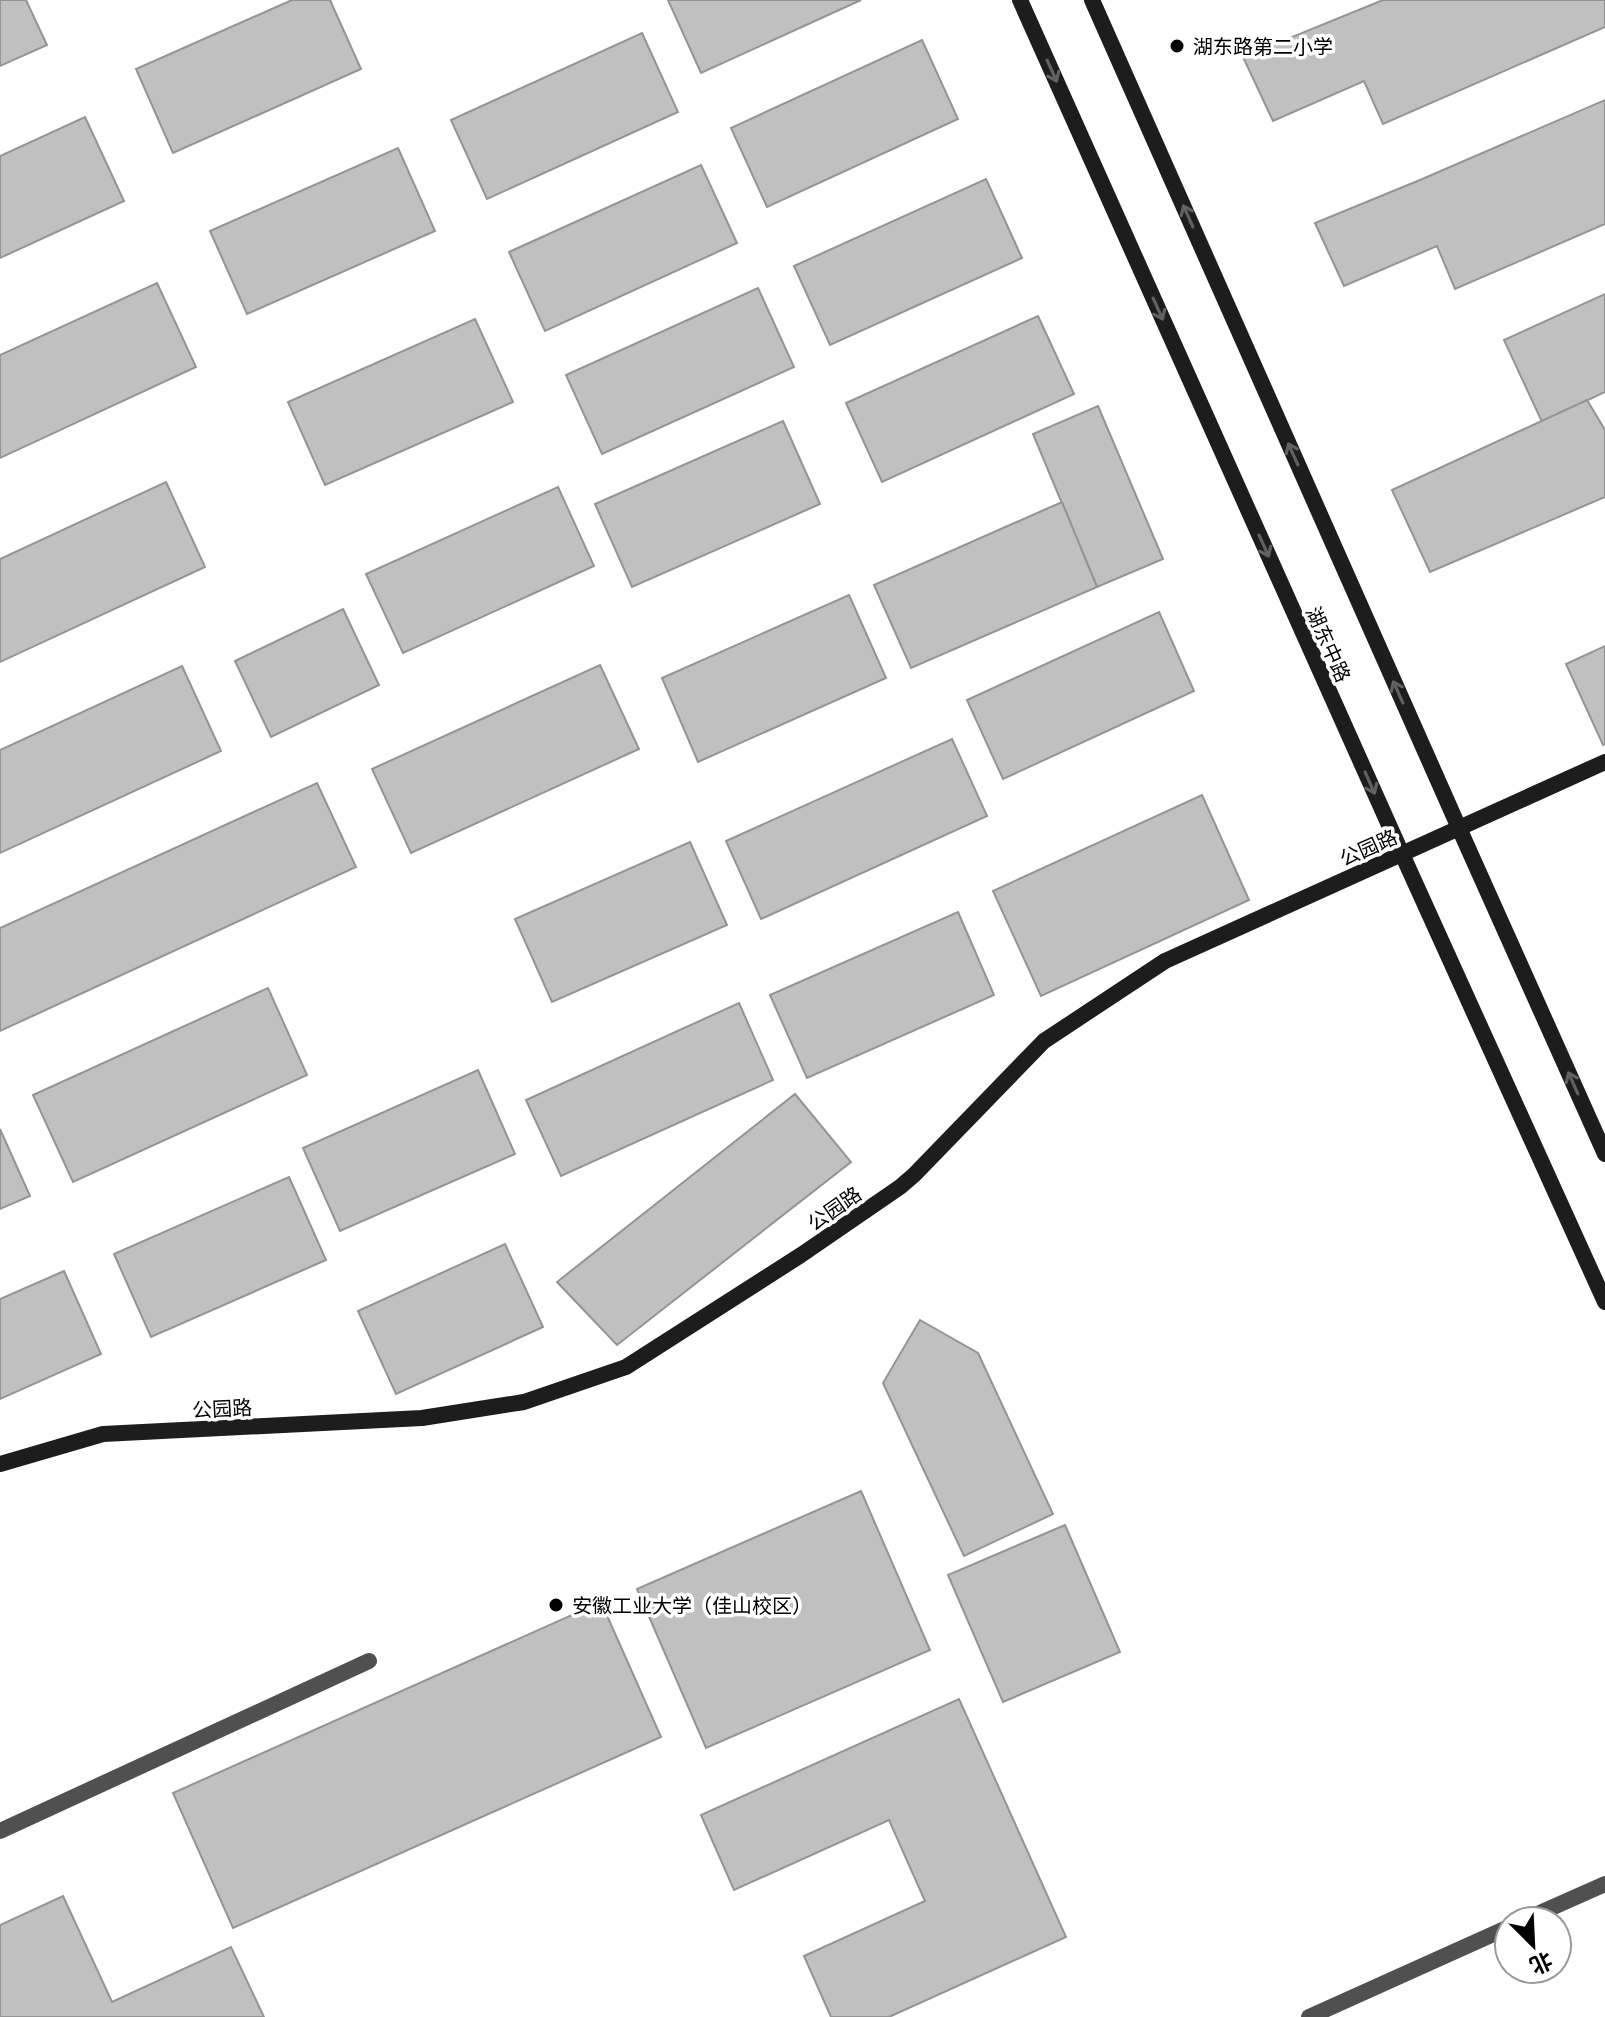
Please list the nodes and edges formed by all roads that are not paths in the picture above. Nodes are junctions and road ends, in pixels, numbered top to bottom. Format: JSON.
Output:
{"nodes":[{"id":1,"x":1020,"y":0,"type":"edge"},
{"id":2,"x":1092,"y":0,"type":"edge"},
{"id":3,"x":1605,"y":762,"type":"edge"},
{"id":4,"x":1459,"y":828,"type":"junction"},
{"id":5,"x":1402,"y":854,"type":"junction"},
{"id":6,"x":1605,"y":1154,"type":"edge"},
{"id":7,"x":1605,"y":1302,"type":"edge"},
{"id":8,"x":0,"y":1464,"type":"edge"},
{"id":9,"x":369,"y":1661,"type":"dead end"},
{"id":10,"x":0,"y":1831,"type":"edge"},
{"id":11,"x":1605,"y":1884,"type":"edge"},
{"id":12,"x":1558,"y":1905,"type":"edge"},
{"id":13,"x":1493,"y":1934,"type":"edge"},
{"id":14,"x":1309,"y":2017,"type":"edge"}],
"edges":[{"from":1,"to":5,"type":"main road","name":"湖东中路","one_way":true},
{"from":4,"to":2,"type":"main road","one_way":true},
{"from":3,"to":4,"type":"main road","name":"公园路"},
{"from":4,"to":5,"type":"main road","name":"公园路"},
{"from":6,"to":4,"type":"main road","one_way":true},
{"from":5,"to":7,"type":"main road","name":"湖东中路"},
{"from":5,"to":8,"type":"main road","name":"公园路"},
{"from":9,"to":10,"type":"street"},
{"from":11,"to":12,"type":"street"},
{"from":13,"to":14,"type":"street"}]}
